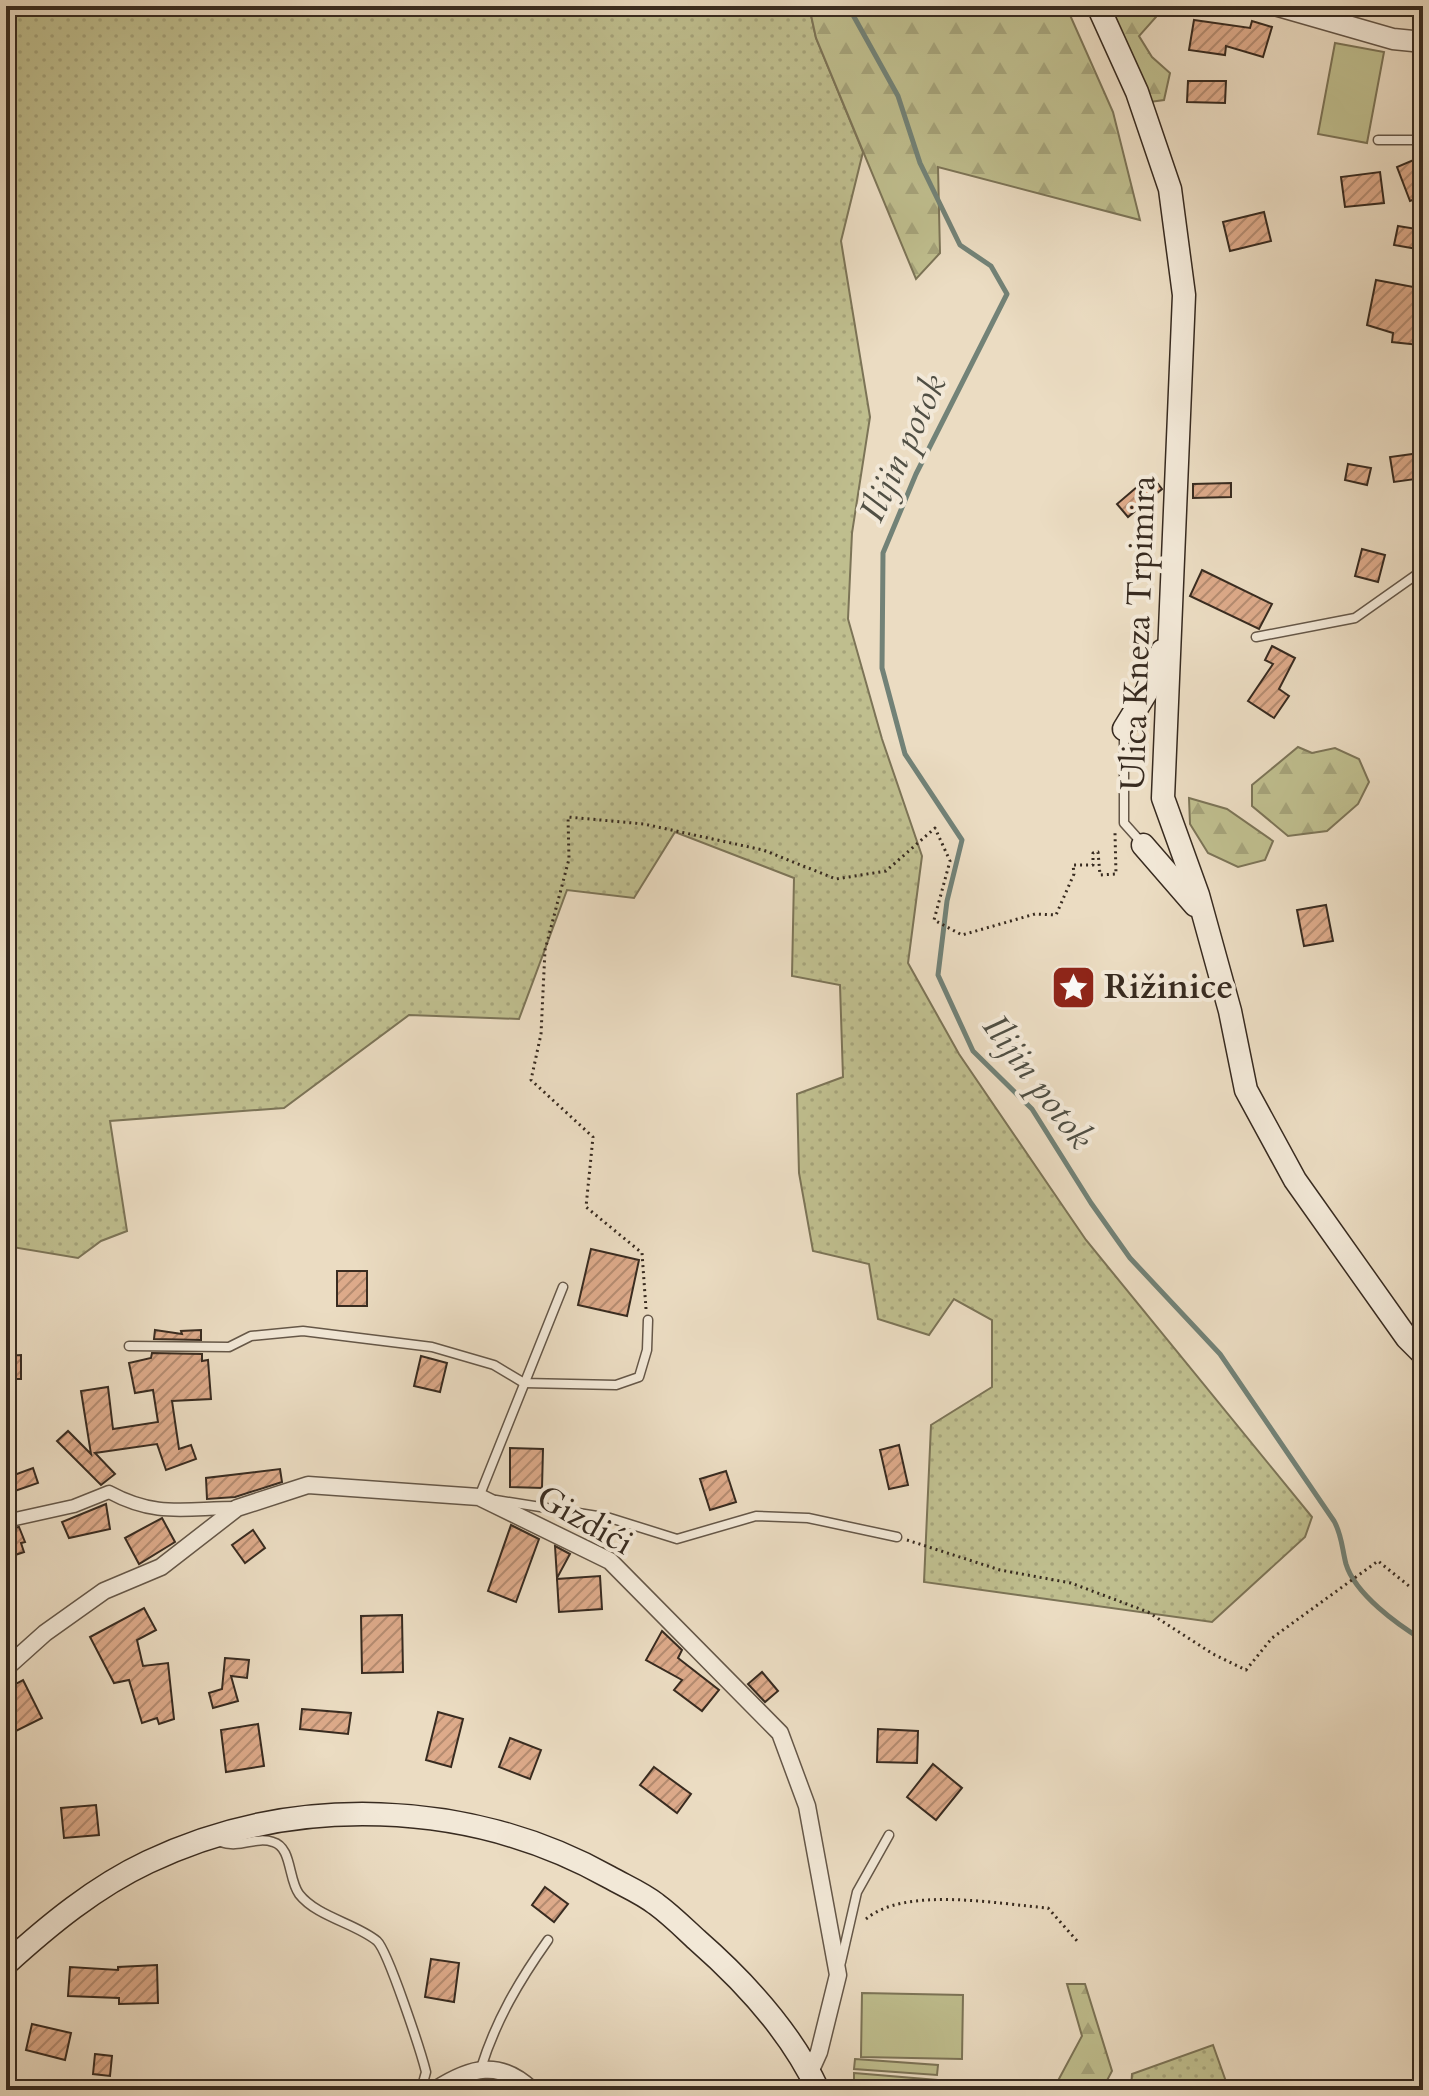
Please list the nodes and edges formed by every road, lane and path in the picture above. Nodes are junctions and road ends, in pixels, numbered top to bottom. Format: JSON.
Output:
{"nodes":[{"id":1,"x":1098,"y":6,"type":"edge"},
{"id":2,"x":1278,"y":6,"type":"edge"},
{"id":3,"x":1423,"y":42,"type":"edge"},
{"id":4,"x":1378,"y":140,"type":"dead end"},
{"id":5,"x":1423,"y":140,"type":"edge"},
{"id":6,"x":1423,"y":570,"type":"edge"},
{"id":7,"x":1169,"y":635,"type":"junction"},
{"id":8,"x":1256,"y":637,"type":"dead end"},
{"id":9,"x":1124,"y":729,"type":"joint"},
{"id":10,"x":1124,"y":823,"type":"junction"},
{"id":11,"x":1143,"y":845,"type":"joint"},
{"id":12,"x":1204,"y":916,"type":"junction"},
{"id":13,"x":563,"y":1287,"type":"dead end"},
{"id":14,"x":648,"y":1320,"type":"joint"},
{"id":15,"x":129,"y":1346,"type":"dead end"},
{"id":16,"x":1423,"y":1354,"type":"edge"},
{"id":17,"x":524,"y":1383,"type":"junction"},
{"id":18,"x":479,"y":1497,"type":"junction"},
{"id":19,"x":237,"y":1508,"type":"junction"},
{"id":20,"x":6,"y":1521,"type":"edge"},
{"id":21,"x":897,"y":1537,"type":"joint"},
{"id":22,"x":1423,"y":1590,"type":"edge"},
{"id":23,"x":6,"y":1668,"type":"edge"},
{"id":24,"x":889,"y":1835,"type":"dead end"},
{"id":25,"x":208,"y":1838,"type":"junction"},
{"id":26,"x":847,"y":1934,"type":"junction"},
{"id":27,"x":548,"y":1940,"type":"dead end"},
{"id":28,"x":1078,"y":1942,"type":"dead end"},
{"id":29,"x":6,"y":1964,"type":"edge"},
{"id":30,"x":838,"y":1975,"type":"junction"},
{"id":31,"x":481,"y":2068,"type":"junction"},
{"id":32,"x":814,"y":2081,"type":"edge"},
{"id":33,"x":421,"y":2090,"type":"edge"},
{"id":34,"x":435,"y":2090,"type":"edge"},
{"id":35,"x":532,"y":2090,"type":"edge"}],
"edges":[{"from":1,"to":7,"type":"main road","name":"Ulica Kneza Trpimira"},
{"from":2,"to":3,"type":"street"},
{"from":4,"to":5,"type":"lane"},
{"from":6,"to":8,"type":"lane"},
{"from":7,"to":9,"type":"main road"},
{"from":7,"to":12,"type":"main road","name":"Ulica Kneza Trpimira"},
{"from":9,"to":10,"type":"lane"},
{"from":10,"to":11,"type":"lane"},
{"from":10,"to":14,"type":"path"},
{"from":11,"to":12,"type":"main road"},
{"from":12,"to":16,"type":"main road","name":"Ulica Kneza Trpimira"},
{"from":13,"to":17,"type":"lane"},
{"from":14,"to":17,"type":"lane"},
{"from":15,"to":17,"type":"lane"},
{"from":17,"to":18,"type":"lane"},
{"from":18,"to":19,"type":"street","name":"Gizdići"},
{"from":18,"to":21,"type":"lane"},
{"from":18,"to":30,"type":"street","name":"Gizdići"},
{"from":19,"to":20,"type":"street"},
{"from":19,"to":23,"type":"street","name":"Gizdići"},
{"from":21,"to":22,"type":"path"},
{"from":24,"to":26,"type":"lane"},
{"from":25,"to":29,"type":"main road"},
{"from":25,"to":32,"type":"main road"},
{"from":25,"to":33,"type":"lane"},
{"from":26,"to":28,"type":"path"},
{"from":26,"to":30,"type":"lane"},
{"from":27,"to":31,"type":"lane"},
{"from":30,"to":32,"type":"street","name":"Gizdići"},
{"from":31,"to":34,"type":"street"},
{"from":31,"to":35,"type":"street"}]}
